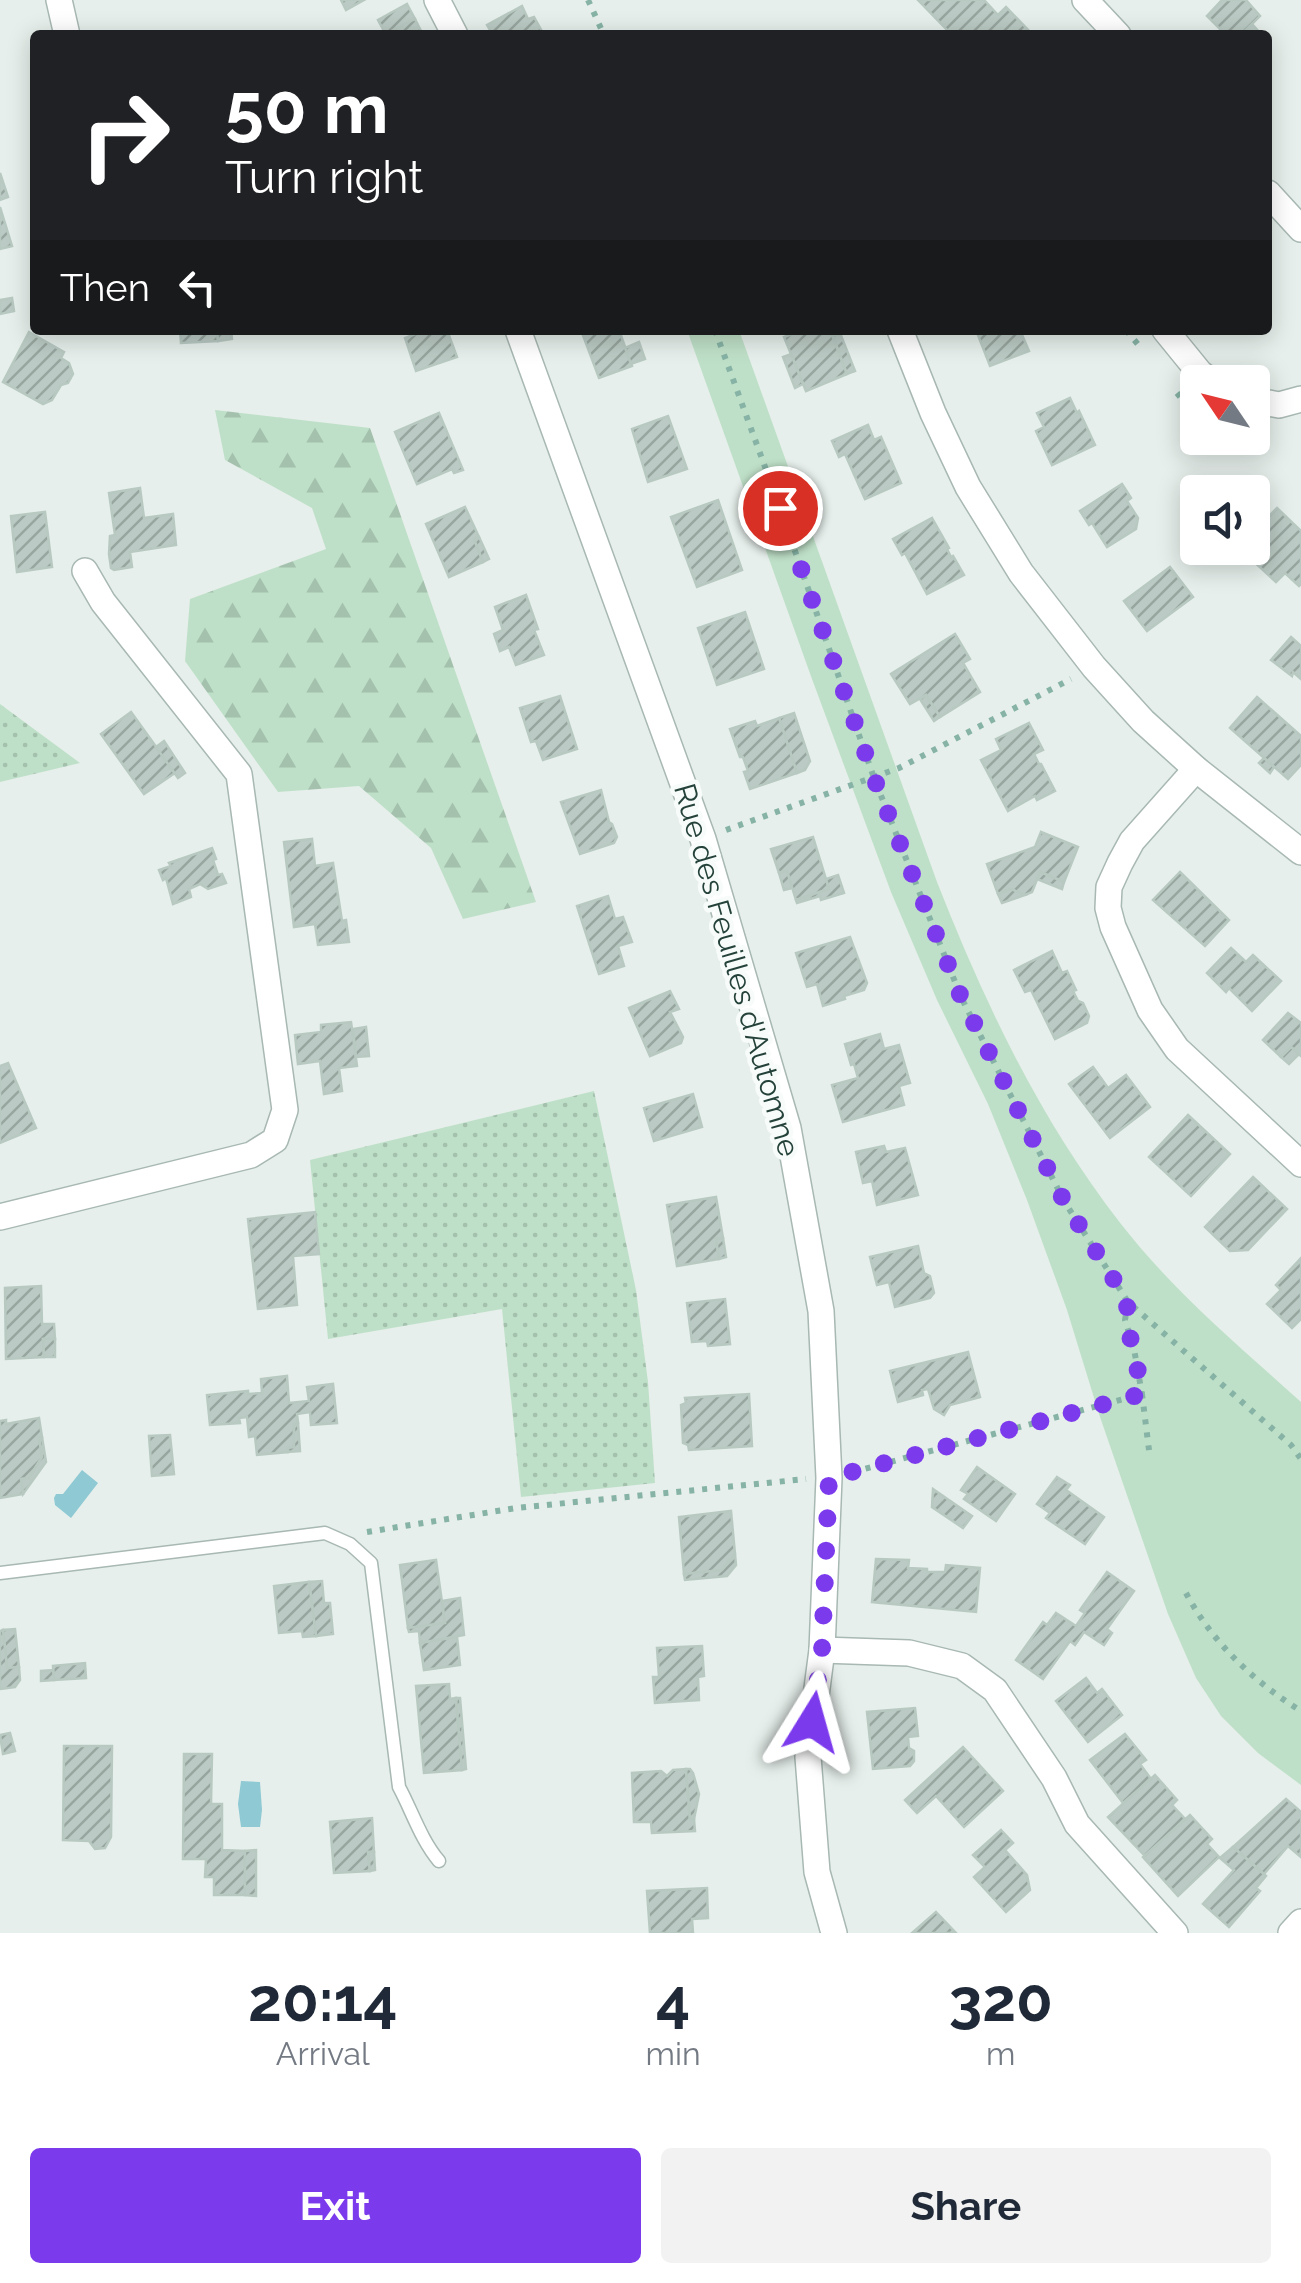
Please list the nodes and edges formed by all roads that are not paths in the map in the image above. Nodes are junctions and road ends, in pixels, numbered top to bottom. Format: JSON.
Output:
{"nodes":[{"id":1,"x":59,"y":0,"type":"edge"},
{"id":2,"x":438,"y":0,"type":"edge"},
{"id":3,"x":1085,"y":0,"type":"edge"},
{"id":4,"x":67,"y":30,"type":"edge"},
{"id":5,"x":453,"y":30,"type":"edge"},
{"id":6,"x":1113,"y":30,"type":"edge"},
{"id":7,"x":1272,"y":198,"type":"edge"},
{"id":8,"x":1301,"y":229,"type":"edge"},
{"id":9,"x":520,"y":335,"type":"edge"},
{"id":10,"x":902,"y":335,"type":"edge"},
{"id":11,"x":1169,"y":335,"type":"edge"},
{"id":12,"x":1193,"y":365,"type":"edge"},
{"id":13,"x":1301,"y":399,"type":"edge"},
{"id":14,"x":1270,"y":403,"type":"edge"},
{"id":15,"x":86,"y":571,"type":"dead end"},
{"id":16,"x":1196,"y":768,"type":"junction"},
{"id":17,"x":1300,"y":851,"type":"edge"},
{"id":18,"x":1301,"y":1164,"type":"edge"},
{"id":19,"x":0,"y":1217,"type":"edge"},
{"id":20,"x":0,"y":1573,"type":"edge"},
{"id":21,"x":822,"y":1650,"type":"junction"},
{"id":22,"x":438,"y":1861,"type":"dead end"},
{"id":23,"x":1301,"y":1922,"type":"edge"},
{"id":24,"x":834,"y":1933,"type":"edge"},
{"id":25,"x":1175,"y":1933,"type":"edge"},
{"id":26,"x":1292,"y":1933,"type":"edge"}],
"edges":[{"from":1,"to":4,"type":"street"},
{"from":2,"to":5,"type":"street"},
{"from":3,"to":6,"type":"street"},
{"from":7,"to":8,"type":"street"},
{"from":9,"to":21,"type":"street","name":"Rue des Feuilles d'Automne"},
{"from":10,"to":16,"type":"street"},
{"from":11,"to":12,"type":"street"},
{"from":13,"to":14,"type":"street"},
{"from":15,"to":19,"type":"street"},
{"from":16,"to":17,"type":"street"},
{"from":16,"to":18,"type":"street"},
{"from":20,"to":22,"type":"lane"},
{"from":21,"to":24,"type":"street","name":"Rue des Feuilles d'Automne"},
{"from":21,"to":25,"type":"street"},
{"from":23,"to":26,"type":"street"}]}
